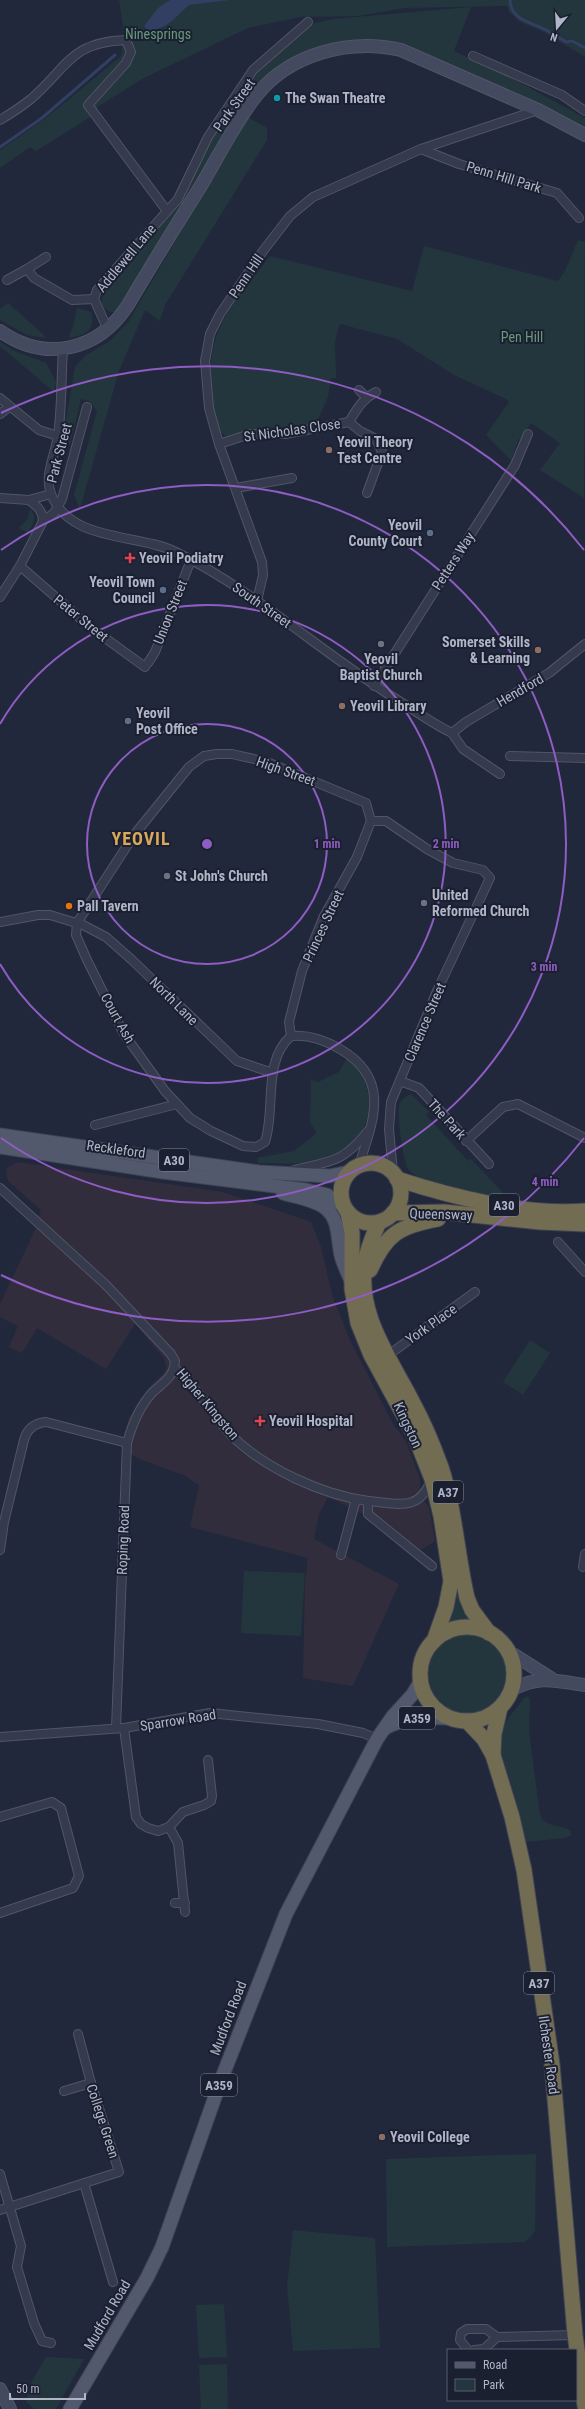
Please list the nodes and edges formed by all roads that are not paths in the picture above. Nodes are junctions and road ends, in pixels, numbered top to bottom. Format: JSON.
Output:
{"nodes":[{"id":1,"x":308,"y":22,"type":"dead end"},
{"id":2,"x":473,"y":56,"type":"dead end"},
{"id":3,"x":538,"y":110,"type":"junction"},
{"id":4,"x":585,"y":112,"type":"edge"},
{"id":5,"x":0,"y":120,"type":"edge"},
{"id":6,"x":585,"y":135,"type":"edge"},
{"id":7,"x":421,"y":149,"type":"junction"},
{"id":8,"x":167,"y":211,"type":"junction"},
{"id":9,"x":579,"y":218,"type":"dead end"},
{"id":10,"x":46,"y":257,"type":"dead end"},
{"id":11,"x":27,"y":269,"type":"junction"},
{"id":12,"x":7,"y":280,"type":"dead end"},
{"id":13,"x":94,"y":299,"type":"junction"},
{"id":14,"x":108,"y":330,"type":"junction"},
{"id":15,"x":0,"y":331,"type":"edge"},
{"id":16,"x":63,"y":349,"type":"junction"},
{"id":17,"x":359,"y":390,"type":"dead end"},
{"id":18,"x":376,"y":392,"type":"dead end"},
{"id":19,"x":366,"y":397,"type":"junction"},
{"id":20,"x":0,"y":398,"type":"edge"},
{"id":21,"x":86,"y":406,"type":"dead end"},
{"id":22,"x":9,"y":407,"type":"junction"},
{"id":23,"x":0,"y":414,"type":"edge"},
{"id":24,"x":350,"y":422,"type":"junction"},
{"id":25,"x":528,"y":434,"type":"dead end"},
{"id":26,"x":58,"y":436,"type":"junction"},
{"id":27,"x":219,"y":444,"type":"junction"},
{"id":28,"x":292,"y":478,"type":"dead end"},
{"id":29,"x":236,"y":488,"type":"junction"},
{"id":30,"x":367,"y":492,"type":"dead end"},
{"id":31,"x":51,"y":494,"type":"junction"},
{"id":32,"x":0,"y":498,"type":"edge"},
{"id":33,"x":29,"y":500,"type":"junction"},
{"id":34,"x":59,"y":506,"type":"junction"},
{"id":35,"x":43,"y":521,"type":"junction"},
{"id":36,"x":191,"y":560,"type":"junction"},
{"id":37,"x":20,"y":566,"type":"junction"},
{"id":38,"x":0,"y":597,"type":"edge"},
{"id":39,"x":257,"y":601,"type":"junction"},
{"id":40,"x":585,"y":644,"type":"edge"},
{"id":41,"x":146,"y":665,"type":"joint"},
{"id":42,"x":374,"y":686,"type":"junction"},
{"id":43,"x":452,"y":733,"type":"junction"},
{"id":44,"x":510,"y":756,"type":"dead end"},
{"id":45,"x":585,"y":758,"type":"edge"},
{"id":46,"x":500,"y":774,"type":"dead end"},
{"id":47,"x":371,"y":821,"type":"junction"},
{"id":48,"x":0,"y":922,"type":"edge"},
{"id":49,"x":77,"y":923,"type":"junction"},
{"id":50,"x":291,"y":1036,"type":"junction"},
{"id":51,"x":273,"y":1073,"type":"junction"},
{"id":52,"x":400,"y":1081,"type":"junction"},
{"id":53,"x":177,"y":1104,"type":"junction"},
{"id":54,"x":95,"y":1125,"type":"dead end"},
{"id":55,"x":371,"y":1127,"type":"junction"},
{"id":56,"x":0,"y":1135,"type":"edge"},
{"id":57,"x":585,"y":1138,"type":"edge"},
{"id":58,"x":466,"y":1141,"type":"junction"},
{"id":59,"x":0,"y":1148,"type":"edge"},
{"id":60,"x":489,"y":1164,"type":"dead end"},
{"id":61,"x":354,"y":1169,"type":"junction"},
{"id":62,"x":280,"y":1174,"type":"junction"},
{"id":63,"x":395,"y":1176,"type":"junction"},
{"id":64,"x":248,"y":1183,"type":"junction"},
{"id":65,"x":0,"y":1188,"type":"edge"},
{"id":66,"x":346,"y":1209,"type":"junction"},
{"id":67,"x":585,"y":1210,"type":"edge"},
{"id":68,"x":393,"y":1213,"type":"junction"},
{"id":69,"x":468,"y":1214,"type":"junction"},
{"id":70,"x":379,"y":1222,"type":"junction"},
{"id":71,"x":585,"y":1224,"type":"edge"},
{"id":72,"x":558,"y":1242,"type":"dead end"},
{"id":73,"x":585,"y":1272,"type":"edge"},
{"id":74,"x":358,"y":1281,"type":"junction"},
{"id":75,"x":475,"y":1292,"type":"dead end"},
{"id":76,"x":387,"y":1356,"type":"junction"},
{"id":77,"x":174,"y":1367,"type":"junction"},
{"id":78,"x":127,"y":1443,"type":"junction"},
{"id":79,"x":432,"y":1479,"type":"junction"},
{"id":80,"x":356,"y":1499,"type":"junction"},
{"id":81,"x":368,"y":1501,"type":"junction"},
{"id":82,"x":0,"y":1550,"type":"edge"},
{"id":83,"x":585,"y":1554,"type":"edge"},
{"id":84,"x":341,"y":1555,"type":"dead end"},
{"id":85,"x":432,"y":1566,"type":"dead end"},
{"id":86,"x":583,"y":1566,"type":"dead end"},
{"id":87,"x":489,"y":1633,"type":"junction"},
{"id":88,"x":434,"y":1641,"type":"junction"},
{"id":89,"x":508,"y":1651,"type":"junction"},
{"id":90,"x":552,"y":1679,"type":"junction"},
{"id":91,"x":420,"y":1682,"type":"junction"},
{"id":92,"x":585,"y":1685,"type":"edge"},
{"id":93,"x":512,"y":1689,"type":"junction"},
{"id":94,"x":500,"y":1708,"type":"junction"},
{"id":95,"x":450,"y":1718,"type":"junction"},
{"id":96,"x":467,"y":1721,"type":"junction"},
{"id":97,"x":120,"y":1728,"type":"junction"},
{"id":98,"x":385,"y":1728,"type":"junction"},
{"id":99,"x":0,"y":1737,"type":"edge"},
{"id":100,"x":377,"y":1739,"type":"junction"},
{"id":101,"x":493,"y":1755,"type":"junction"},
{"id":102,"x":208,"y":1760,"type":"dead end"},
{"id":103,"x":0,"y":1817,"type":"edge"},
{"id":104,"x":169,"y":1827,"type":"junction"},
{"id":105,"x":175,"y":1903,"type":"dead end"},
{"id":106,"x":185,"y":1903,"type":"junction"},
{"id":107,"x":185,"y":1912,"type":"dead end"},
{"id":108,"x":0,"y":1914,"type":"edge"},
{"id":109,"x":78,"y":2034,"type":"dead end"},
{"id":110,"x":91,"y":2083,"type":"junction"},
{"id":111,"x":64,"y":2091,"type":"dead end"},
{"id":112,"x":0,"y":2174,"type":"edge"},
{"id":113,"x":84,"y":2183,"type":"junction"},
{"id":114,"x":10,"y":2207,"type":"junction"},
{"id":115,"x":0,"y":2210,"type":"edge"},
{"id":116,"x":113,"y":2282,"type":"dead end"},
{"id":117,"x":575,"y":2335,"type":"junction"},
{"id":118,"x":497,"y":2336,"type":"junction"},
{"id":119,"x":51,"y":2342,"type":"dead end"},
{"id":120,"x":467,"y":2349,"type":"edge"},
{"id":121,"x":484,"y":2349,"type":"edge"},
{"id":122,"x":577,"y":2349,"type":"edge"},
{"id":123,"x":577,"y":2349,"type":"edge"},
{"id":124,"x":0,"y":2389,"type":"edge"},
{"id":125,"x":585,"y":2406,"type":"edge"},
{"id":126,"x":10,"y":2409,"type":"edge"},
{"id":127,"x":70,"y":2409,"type":"edge"}],
"edges":[{"from":1,"to":8,"type":"street","name":"Addlewell Lane"},
{"from":2,"to":4,"type":"street"},
{"from":3,"to":6,"type":"street","name":"Park Street"},
{"from":3,"to":7,"type":"street","name":"Penn Hill"},
{"from":3,"to":14,"type":"street","name":"Park Street"},
{"from":5,"to":8,"type":"street","name":"Addlewell Lane"},
{"from":7,"to":9,"type":"street","name":"Penn Hill Park"},
{"from":7,"to":27,"type":"street","name":"Penn Hill"},
{"from":8,"to":13,"type":"street","name":"Addlewell Lane"},
{"from":10,"to":11,"type":"street"},
{"from":11,"to":12,"type":"street"},
{"from":11,"to":13,"type":"street"},
{"from":13,"to":14,"type":"street","name":"Addlewell Lane"},
{"from":14,"to":16,"type":"street","name":"Park Street"},
{"from":15,"to":16,"type":"street","name":"Park Street"},
{"from":16,"to":26,"type":"street"},
{"from":17,"to":19,"type":"street"},
{"from":18,"to":19,"type":"street"},
{"from":19,"to":24,"type":"street"},
{"from":20,"to":22,"type":"street"},
{"from":21,"to":34,"type":"street","name":"Park Street"},
{"from":22,"to":23,"type":"street"},
{"from":22,"to":26,"type":"street"},
{"from":24,"to":27,"type":"street","name":"St Nicholas Close"},
{"from":24,"to":30,"type":"street","name":"St Nicholas Close"},
{"from":25,"to":42,"type":"street","name":"Petters Way"},
{"from":26,"to":31,"type":"street"},
{"from":27,"to":29,"type":"street","name":"Penn Hill"},
{"from":28,"to":29,"type":"street"},
{"from":29,"to":39,"type":"street","name":"Penn Hill"},
{"from":31,"to":33,"type":"street"},
{"from":31,"to":34,"type":"street"},
{"from":32,"to":33,"type":"street"},
{"from":33,"to":35,"type":"street"},
{"from":34,"to":35,"type":"street"},
{"from":34,"to":36,"type":"street","name":"South Street"},
{"from":35,"to":37,"type":"street"},
{"from":36,"to":39,"type":"street","name":"South Street"},
{"from":36,"to":41,"type":"street","name":"Union Street"},
{"from":37,"to":38,"type":"street"},
{"from":37,"to":41,"type":"street","name":"Peter Street"},
{"from":39,"to":42,"type":"street","name":"South Street"},
{"from":40,"to":43,"type":"street","name":"Hendford"},
{"from":42,"to":43,"type":"street","name":"South Street"},
{"from":43,"to":46,"type":"street"},
{"from":44,"to":45,"type":"street"},
{"from":47,"to":49,"type":"street","name":"High Street"},
{"from":47,"to":50,"type":"street","name":"Princes Street"},
{"from":47,"to":52,"type":"street","name":"Clarence Street"},
{"from":48,"to":49,"type":"street","name":"North Lane"},
{"from":49,"to":51,"type":"street","name":"North Lane"},
{"from":49,"to":53,"type":"street","name":"Court Ash"},
{"from":50,"to":51,"type":"street","name":"Court Ash"},
{"from":50,"to":55,"type":"street"},
{"from":51,"to":53,"type":"street","name":"Court Ash"},
{"from":52,"to":58,"type":"street","name":"The Park"},
{"from":52,"to":63,"type":"street","name":"Clarence Street"},
{"from":53,"to":54,"type":"street"},
{"from":55,"to":61,"type":"street"},
{"from":55,"to":62,"type":"street","name":"Reckleford"},
{"from":56,"to":62,"type":"main road","name":"Reckleford","number":"A30"},
{"from":57,"to":58,"type":"street"},
{"from":58,"to":60,"type":"street","name":"The Park"},
{"from":59,"to":64,"type":"main road","name":"Reckleford","number":"A30"},
{"from":61,"to":62,"type":"main road","name":"Reckleford","number":"A30"},
{"from":61,"to":63,"type":"highway"},
{"from":61,"to":66,"type":"highway"},
{"from":63,"to":67,"type":"highway","name":"Queensway","number":"A30"},
{"from":63,"to":68,"type":"highway"},
{"from":64,"to":66,"type":"main road","name":"Reckleford","number":"A30"},
{"from":64,"to":74,"type":"main road"},
{"from":65,"to":77,"type":"street","name":"Higher Kingston"},
{"from":66,"to":70,"type":"highway"},
{"from":66,"to":74,"type":"highway","name":"Kingston","number":"A37"},
{"from":68,"to":69,"type":"highway","name":"Queensway","number":"A30"},
{"from":68,"to":70,"type":"highway"},
{"from":69,"to":71,"type":"highway","name":"Queensway","number":"A30"},
{"from":69,"to":74,"type":"highway"},
{"from":70,"to":74,"type":"highway","name":"Kingston","number":"A37"},
{"from":72,"to":73,"type":"street"},
{"from":74,"to":76,"type":"highway","name":"Kingston","number":"A37"},
{"from":74,"to":79,"type":"highway","name":"Kingston","number":"A37"},
{"from":75,"to":76,"type":"street","name":"York Place"},
{"from":76,"to":87,"type":"highway","name":"Kingston","number":"A37"},
{"from":77,"to":78,"type":"street","name":"Roping Road"},
{"from":77,"to":80,"type":"street","name":"Higher Kingston"},
{"from":78,"to":82,"type":"street"},
{"from":78,"to":97,"type":"street","name":"Roping Road"},
{"from":79,"to":81,"type":"street","name":"Higher Kingston"},
{"from":79,"to":88,"type":"highway","name":"Kingston","number":"A37"},
{"from":80,"to":81,"type":"street","name":"Higher Kingston"},
{"from":80,"to":84,"type":"street"},
{"from":81,"to":85,"type":"street"},
{"from":83,"to":86,"type":"street"},
{"from":87,"to":88,"type":"highway","number":"A37"},
{"from":87,"to":89,"type":"highway","number":"A37"},
{"from":88,"to":91,"type":"highway","number":"A37"},
{"from":89,"to":90,"type":"street"},
{"from":89,"to":93,"type":"highway","number":"A37"},
{"from":90,"to":92,"type":"street"},
{"from":90,"to":93,"type":"street"},
{"from":91,"to":95,"type":"highway","number":"A37"},
{"from":91,"to":98,"type":"main road","name":"Mudford Road","number":"A359"},
{"from":93,"to":94,"type":"highway","number":"A37"},
{"from":94,"to":96,"type":"highway","number":"A37"},
{"from":94,"to":101,"type":"highway","name":"Ilchester Road","number":"A37"},
{"from":95,"to":96,"type":"highway","number":"A37"},
{"from":95,"to":98,"type":"main road","number":"A359"},
{"from":96,"to":101,"type":"highway","name":"Ilchester Road","number":"A37"},
{"from":97,"to":99,"type":"street","name":"Sparrow Road"},
{"from":97,"to":100,"type":"street","name":"Sparrow Road"},
{"from":97,"to":104,"type":"street","name":"Roping Road"},
{"from":98,"to":100,"type":"main road","name":"Mudford Road","number":"A359"},
{"from":100,"to":127,"type":"main road","name":"Mudford Road","number":"A359"},
{"from":101,"to":117,"type":"highway","name":"Ilchester Road","number":"A37"},
{"from":102,"to":104,"type":"street"},
{"from":103,"to":108,"type":"street"},
{"from":104,"to":106,"type":"street"},
{"from":105,"to":106,"type":"street"},
{"from":106,"to":107,"type":"street"},
{"from":109,"to":110,"type":"street","name":"College Green"},
{"from":110,"to":111,"type":"street"},
{"from":110,"to":113,"type":"street","name":"College Green"},
{"from":112,"to":114,"type":"street"},
{"from":113,"to":114,"type":"street","name":"College Green"},
{"from":113,"to":116,"type":"street"},
{"from":114,"to":115,"type":"street","name":"College Green"},
{"from":114,"to":119,"type":"street"},
{"from":117,"to":118,"type":"street"},
{"from":117,"to":122,"type":"highway","name":"Ilchester Road","number":"A37"},
{"from":118,"to":120,"type":"street"},
{"from":118,"to":121,"type":"street"},
{"from":123,"to":125,"type":"highway","name":"Ilchester Road","number":"A37"},
{"from":124,"to":126,"type":"street"}]}
